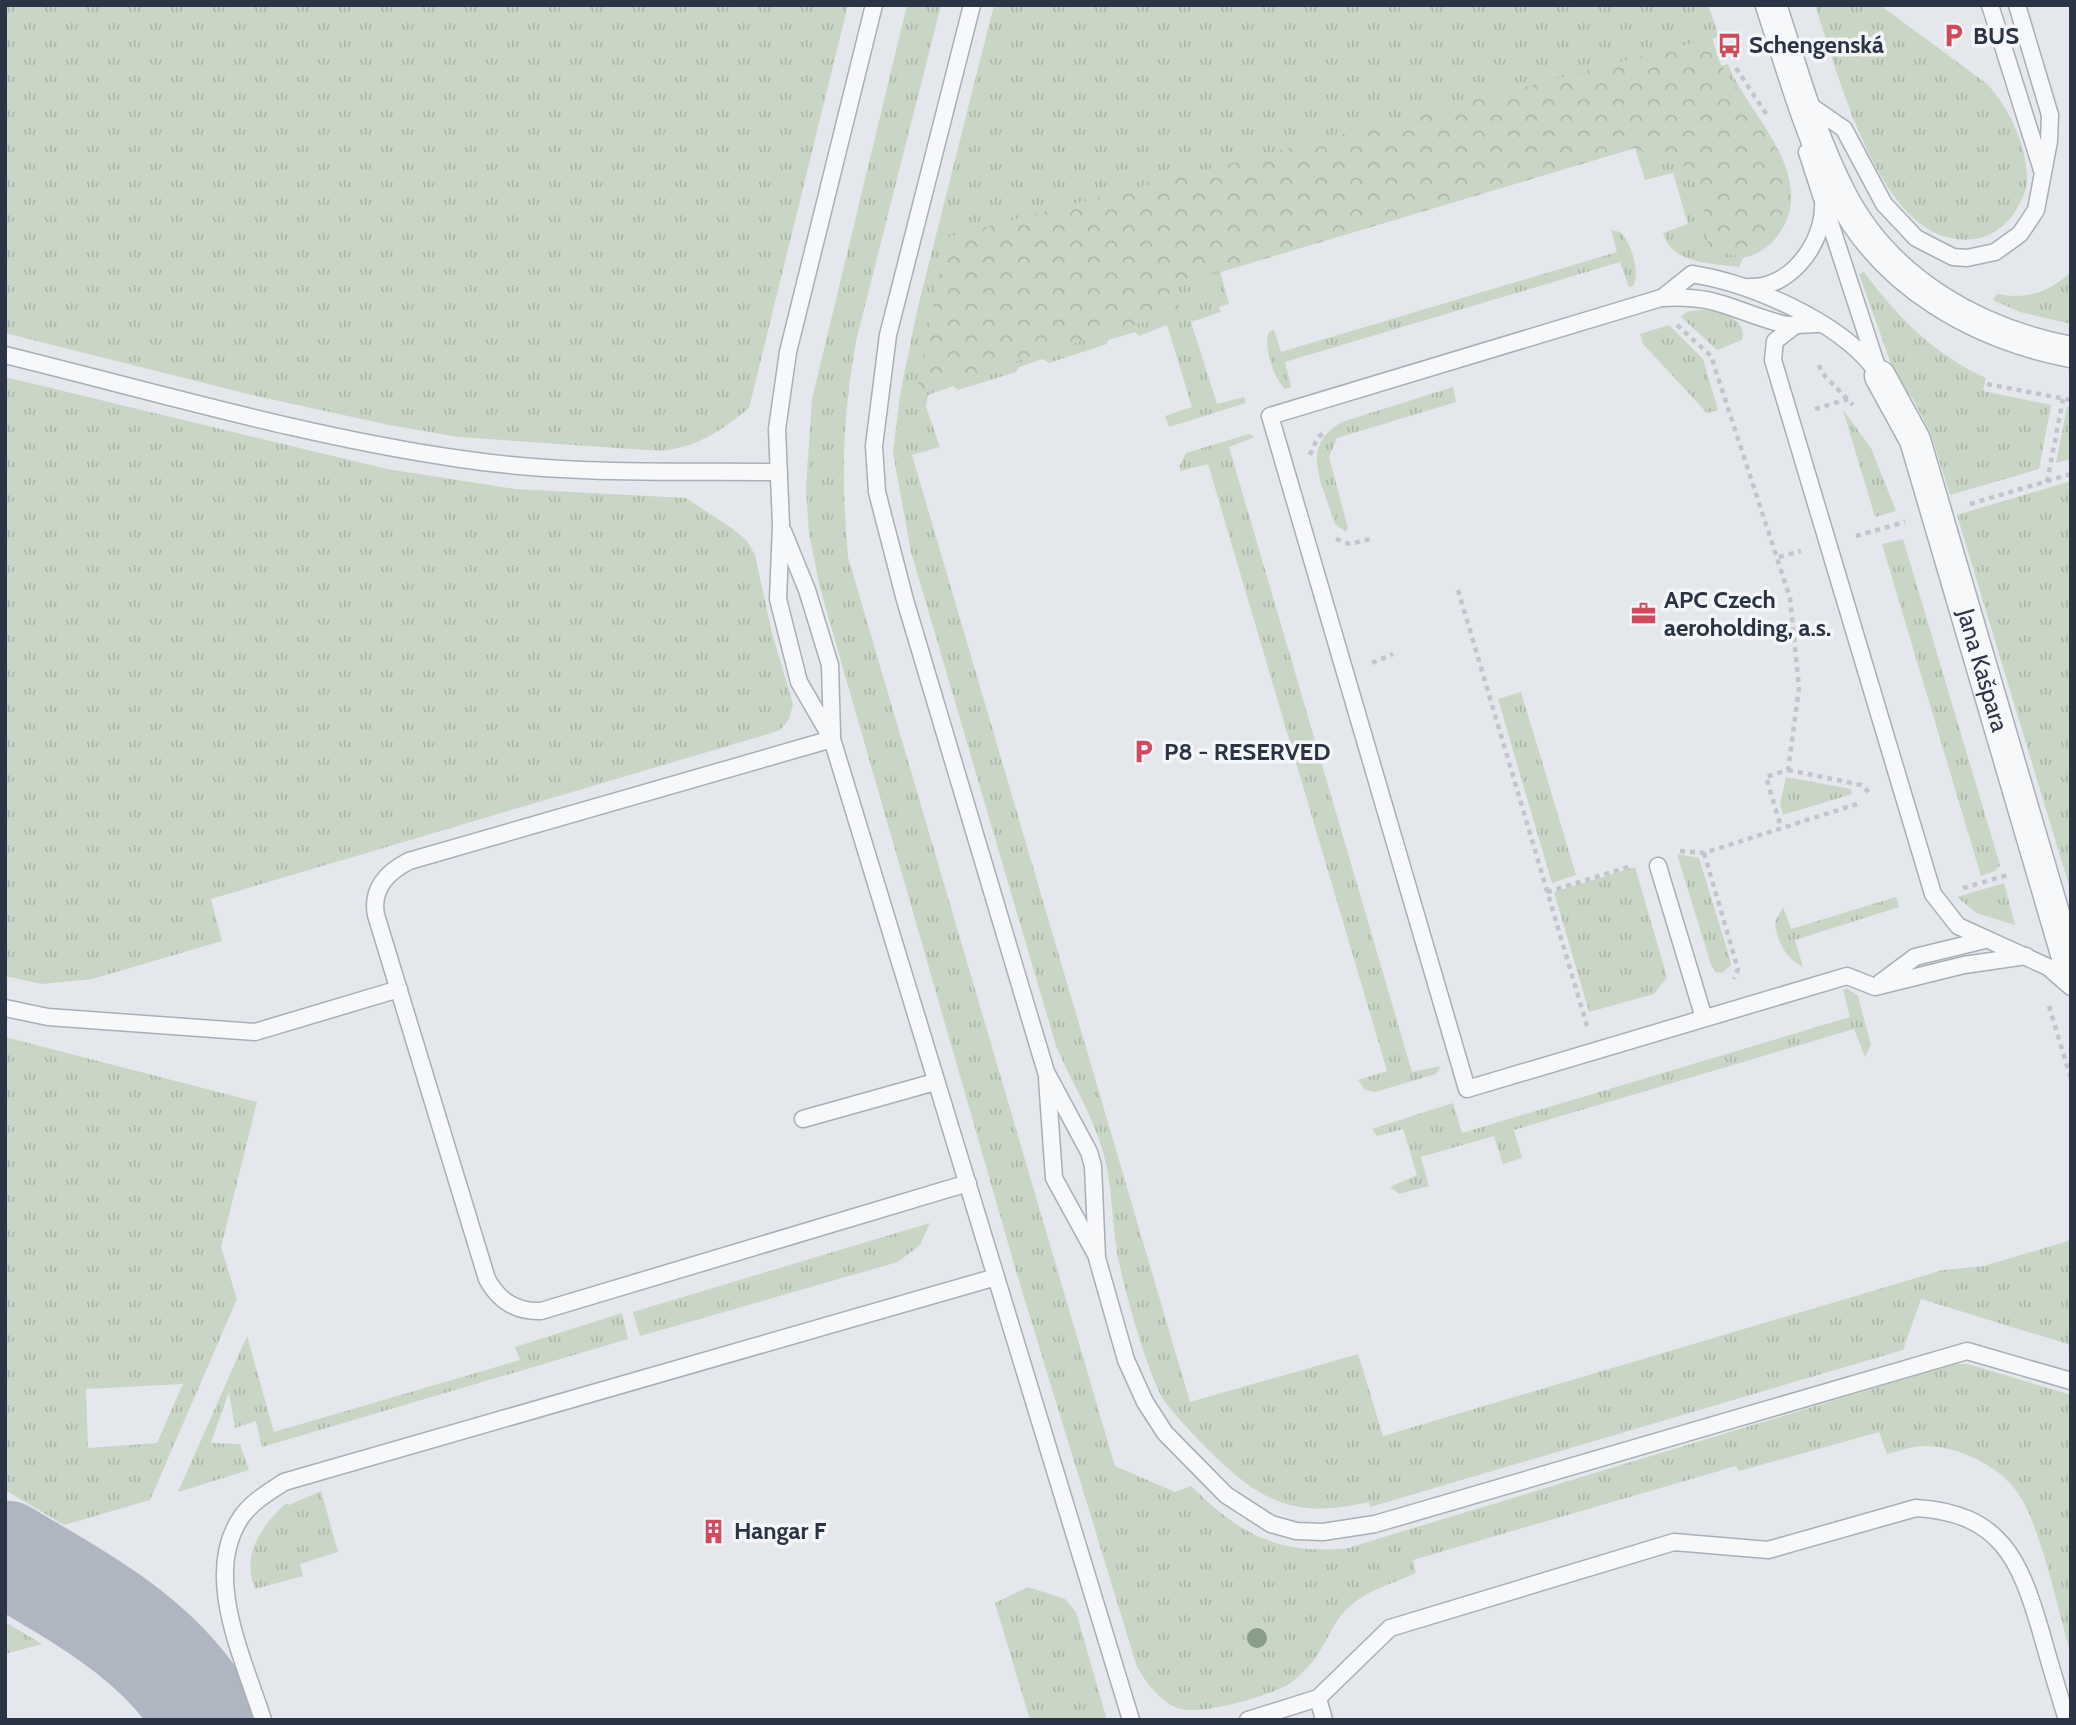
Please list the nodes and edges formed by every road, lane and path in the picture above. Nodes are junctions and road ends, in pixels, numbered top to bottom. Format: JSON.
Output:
{"nodes":[{"id":1,"x":874,"y":5,"type":"edge"},
{"id":2,"x":972,"y":5,"type":"edge"},
{"id":3,"x":1771,"y":5,"type":"edge"},
{"id":4,"x":1990,"y":5,"type":"edge"},
{"id":5,"x":2017,"y":5,"type":"edge"},
{"id":6,"x":1803,"y":100,"type":"junction"},
{"id":7,"x":2043,"y":176,"type":"junction"},
{"id":8,"x":1822,"y":197,"type":"junction"},
{"id":9,"x":1743,"y":286,"type":"junction"},
{"id":10,"x":1661,"y":298,"type":"junction"},
{"id":11,"x":1674,"y":322,"type":"dead end"},
{"id":12,"x":1797,"y":324,"type":"junction"},
{"id":13,"x":1818,"y":324,"type":"junction"},
{"id":14,"x":2071,"y":352,"type":"edge"},
{"id":15,"x":5,"y":355,"type":"edge"},
{"id":16,"x":1880,"y":376,"type":"junction"},
{"id":17,"x":1987,"y":384,"type":"dead end"},
{"id":18,"x":1848,"y":399,"type":"dead end"},
{"id":19,"x":2063,"y":399,"type":"junction"},
{"id":20,"x":2071,"y":400,"type":"edge"},
{"id":21,"x":1812,"y":410,"type":"dead end"},
{"id":22,"x":1333,"y":425,"type":"dead end"},
{"id":23,"x":1310,"y":461,"type":"dead end"},
{"id":24,"x":779,"y":472,"type":"junction"},
{"id":25,"x":2071,"y":474,"type":"edge"},
{"id":26,"x":2047,"y":482,"type":"junction"},
{"id":27,"x":1968,"y":504,"type":"dead end"},
{"id":28,"x":1916,"y":519,"type":"dead end"},
{"id":29,"x":781,"y":526,"type":"junction"},
{"id":30,"x":1329,"y":530,"type":"dead end"},
{"id":31,"x":1848,"y":538,"type":"dead end"},
{"id":32,"x":1370,"y":539,"type":"dead end"},
{"id":33,"x":1808,"y":549,"type":"dead end"},
{"id":34,"x":1779,"y":557,"type":"junction"},
{"id":35,"x":1458,"y":590,"type":"dead end"},
{"id":36,"x":832,"y":739,"type":"junction"},
{"id":37,"x":1788,"y":771,"type":"junction"},
{"id":38,"x":1857,"y":804,"type":"dead end"},
{"id":39,"x":1879,"y":806,"type":"dead end"},
{"id":40,"x":1781,"y":827,"type":"junction"},
{"id":41,"x":1673,"y":853,"type":"dead end"},
{"id":42,"x":1704,"y":853,"type":"junction"},
{"id":43,"x":1635,"y":865,"type":"dead end"},
{"id":44,"x":1658,"y":866,"type":"dead end"},
{"id":45,"x":2013,"y":874,"type":"dead end"},
{"id":46,"x":1952,"y":891,"type":"dead end"},
{"id":47,"x":1547,"y":892,"type":"junction"},
{"id":48,"x":1985,"y":940,"type":"junction"},
{"id":49,"x":2026,"y":956,"type":"junction"},
{"id":50,"x":2071,"y":971,"type":"edge"},
{"id":51,"x":1730,"y":983,"type":"dead end"},
{"id":52,"x":1875,"y":987,"type":"junction"},
{"id":53,"x":2071,"y":987,"type":"edge"},
{"id":54,"x":399,"y":989,"type":"junction"},
{"id":55,"x":2046,"y":996,"type":"dead end"},
{"id":56,"x":5,"y":1008,"type":"edge"},
{"id":57,"x":1704,"y":1018,"type":"junction"},
{"id":58,"x":1587,"y":1027,"type":"dead end"},
{"id":59,"x":1046,"y":1072,"type":"junction"},
{"id":60,"x":2071,"y":1079,"type":"edge"},
{"id":61,"x":935,"y":1082,"type":"junction"},
{"id":62,"x":803,"y":1119,"type":"dead end"},
{"id":63,"x":968,"y":1183,"type":"junction"},
{"id":64,"x":1097,"y":1258,"type":"junction"},
{"id":65,"x":996,"y":1277,"type":"junction"},
{"id":66,"x":2071,"y":1381,"type":"edge"},
{"id":67,"x":1318,"y":1698,"type":"junction"},
{"id":68,"x":262,"y":1720,"type":"edge"},
{"id":69,"x":1131,"y":1720,"type":"edge"},
{"id":70,"x":1248,"y":1720,"type":"edge"},
{"id":71,"x":1324,"y":1720,"type":"edge"},
{"id":72,"x":2067,"y":1720,"type":"edge"}],
"edges":[{"from":1,"to":24,"type":"lane"},
{"from":2,"to":59,"type":"lane"},
{"from":3,"to":6,"type":"street"},
{"from":4,"to":7,"type":"lane"},
{"from":5,"to":7,"type":"lane"},
{"from":6,"to":7,"type":"lane"},
{"from":6,"to":8,"type":"lane"},
{"from":6,"to":14,"type":"street"},
{"from":8,"to":9,"type":"lane"},
{"from":8,"to":16,"type":"lane"},
{"from":9,"to":10,"type":"lane"},
{"from":9,"to":13,"type":"lane"},
{"from":10,"to":12,"type":"lane"},
{"from":10,"to":57,"type":"lane"},
{"from":11,"to":34,"type":"path"},
{"from":12,"to":13,"type":"lane"},
{"from":12,"to":48,"type":"lane"},
{"from":13,"to":16,"type":"lane"},
{"from":15,"to":24,"type":"lane"},
{"from":16,"to":50,"type":"street","name":"Jana Kašpara"},
{"from":17,"to":19,"type":"path"},
{"from":18,"to":21,"type":"path"},
{"from":19,"to":20,"type":"path"},
{"from":19,"to":26,"type":"path"},
{"from":22,"to":23,"type":"path"},
{"from":24,"to":29,"type":"lane"},
{"from":25,"to":26,"type":"path"},
{"from":26,"to":27,"type":"path"},
{"from":28,"to":31,"type":"path"},
{"from":29,"to":36,"type":"lane"},
{"from":29,"to":36,"type":"lane"},
{"from":30,"to":32,"type":"path"},
{"from":33,"to":34,"type":"path"},
{"from":34,"to":37,"type":"path"},
{"from":35,"to":47,"type":"path"},
{"from":36,"to":54,"type":"lane"},
{"from":36,"to":61,"type":"lane"},
{"from":37,"to":39,"type":"path"},
{"from":37,"to":40,"type":"path"},
{"from":38,"to":40,"type":"path"},
{"from":40,"to":42,"type":"path"},
{"from":41,"to":42,"type":"path"},
{"from":42,"to":51,"type":"path"},
{"from":43,"to":47,"type":"path"},
{"from":44,"to":57,"type":"lane"},
{"from":45,"to":46,"type":"path"},
{"from":47,"to":58,"type":"path"},
{"from":48,"to":49,"type":"lane"},
{"from":48,"to":52,"type":"lane"},
{"from":49,"to":52,"type":"lane"},
{"from":49,"to":53,"type":"lane"},
{"from":52,"to":57,"type":"lane"},
{"from":54,"to":56,"type":"lane"},
{"from":54,"to":63,"type":"lane"},
{"from":55,"to":60,"type":"path"},
{"from":59,"to":64,"type":"lane"},
{"from":59,"to":64,"type":"lane"},
{"from":61,"to":62,"type":"lane"},
{"from":61,"to":63,"type":"lane"},
{"from":63,"to":65,"type":"lane"},
{"from":64,"to":66,"type":"lane"},
{"from":65,"to":68,"type":"lane"},
{"from":65,"to":69,"type":"lane"},
{"from":67,"to":70,"type":"lane"},
{"from":67,"to":71,"type":"lane"},
{"from":67,"to":72,"type":"lane"}]}
